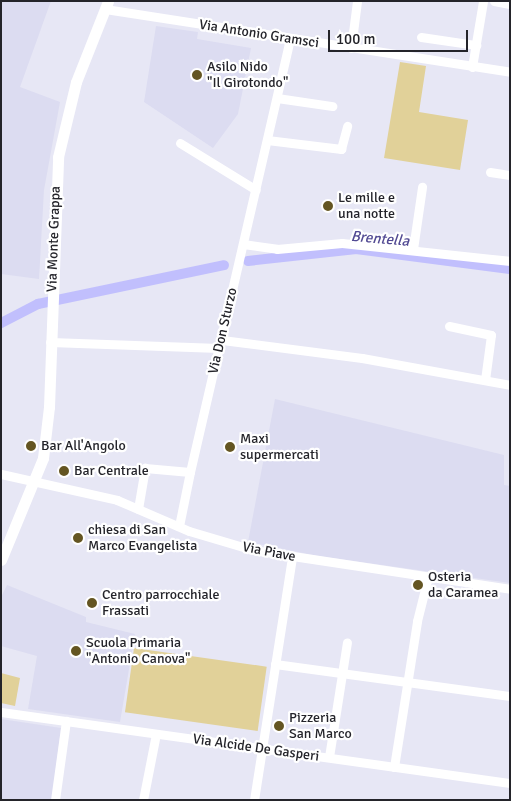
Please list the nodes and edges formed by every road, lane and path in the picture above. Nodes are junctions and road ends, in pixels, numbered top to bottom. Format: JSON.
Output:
{"nodes":[{"id":1,"x":357,"y":1,"type":"edge"},
{"id":2,"x":483,"y":1,"type":"edge"},
{"id":3,"x":494,"y":1,"type":"edge"},
{"id":4,"x":510,"y":4,"type":"edge"},
{"id":5,"x":107,"y":5,"type":"edge"},
{"id":6,"x":421,"y":36,"type":"dead end"},
{"id":7,"x":290,"y":40,"type":"junction"},
{"id":8,"x":476,"y":45,"type":"junction"},
{"id":9,"x":351,"y":48,"type":"junction"},
{"id":10,"x":472,"y":67,"type":"junction"},
{"id":11,"x":510,"y":72,"type":"edge"},
{"id":12,"x":277,"y":98,"type":"junction"},
{"id":13,"x":332,"y":106,"type":"dead end"},
{"id":14,"x":347,"y":126,"type":"dead end"},
{"id":15,"x":267,"y":140,"type":"junction"},
{"id":16,"x":180,"y":143,"type":"dead end"},
{"id":17,"x":490,"y":172,"type":"dead end"},
{"id":18,"x":510,"y":175,"type":"edge"},
{"id":19,"x":422,"y":187,"type":"dead end"},
{"id":20,"x":256,"y":190,"type":"junction"},
{"id":21,"x":243,"y":244,"type":"junction"},
{"id":22,"x":413,"y":249,"type":"junction"},
{"id":23,"x":510,"y":261,"type":"edge"},
{"id":24,"x":450,"y":326,"type":"dead end"},
{"id":25,"x":50,"y":342,"type":"junction"},
{"id":26,"x":220,"y":344,"type":"junction"},
{"id":27,"x":485,"y":380,"type":"junction"},
{"id":28,"x":510,"y":385,"type":"edge"},
{"id":29,"x":190,"y":472,"type":"junction"},
{"id":30,"x":1,"y":474,"type":"edge"},
{"id":31,"x":36,"y":483,"type":"junction"},
{"id":32,"x":138,"y":509,"type":"junction"},
{"id":33,"x":178,"y":526,"type":"junction"},
{"id":34,"x":292,"y":557,"type":"junction"},
{"id":35,"x":1,"y":560,"type":"edge"},
{"id":36,"x":428,"y":576,"type":"junction"},
{"id":37,"x":510,"y":589,"type":"edge"},
{"id":38,"x":347,"y":642,"type":"dead end"},
{"id":39,"x":275,"y":664,"type":"junction"},
{"id":40,"x":342,"y":674,"type":"junction"},
{"id":41,"x":407,"y":684,"type":"junction"},
{"id":42,"x":510,"y":696,"type":"edge"},
{"id":43,"x":1,"y":712,"type":"edge"},
{"id":44,"x":66,"y":721,"type":"junction"},
{"id":45,"x":156,"y":734,"type":"junction"},
{"id":46,"x":262,"y":748,"type":"junction"},
{"id":47,"x":329,"y":757,"type":"junction"},
{"id":48,"x":394,"y":767,"type":"junction"},
{"id":49,"x":510,"y":783,"type":"edge"},
{"id":50,"x":55,"y":800,"type":"edge"},
{"id":51,"x":143,"y":800,"type":"edge"},
{"id":52,"x":254,"y":800,"type":"edge"}],
"edges":[{"from":1,"to":9,"type":"street"},
{"from":2,"to":8,"type":"street"},
{"from":3,"to":4,"type":"street"},
{"from":5,"to":7,"type":"street","name":"Via Antonio Gramsci"},
{"from":5,"to":25,"type":"main road","name":"Via Monte Grappa"},
{"from":6,"to":8,"type":"street"},
{"from":7,"to":9,"type":"street","name":"Via Antonio Gramsci"},
{"from":7,"to":12,"type":"street","name":"Via Don Sturzo"},
{"from":8,"to":10,"type":"street"},
{"from":9,"to":10,"type":"street","name":"Via Antonio Gramsci"},
{"from":10,"to":11,"type":"street","name":"Via Antonio Gramsci"},
{"from":12,"to":13,"type":"street"},
{"from":12,"to":15,"type":"street","name":"Via Don Sturzo"},
{"from":14,"to":15,"type":"street"},
{"from":15,"to":20,"type":"street","name":"Via Don Sturzo"},
{"from":16,"to":20,"type":"street"},
{"from":17,"to":18,"type":"street"},
{"from":19,"to":22,"type":"street"},
{"from":20,"to":21,"type":"street","name":"Via Don Sturzo"},
{"from":21,"to":22,"type":"street"},
{"from":21,"to":26,"type":"street","name":"Via Don Sturzo"},
{"from":22,"to":23,"type":"street"},
{"from":24,"to":27,"type":"street"},
{"from":25,"to":26,"type":"street"},
{"from":25,"to":31,"type":"main road","name":"Via Monte Grappa"},
{"from":26,"to":27,"type":"street"},
{"from":26,"to":29,"type":"street","name":"Via Don Sturzo"},
{"from":27,"to":28,"type":"street"},
{"from":29,"to":32,"type":"street"},
{"from":29,"to":33,"type":"street","name":"Via Don Sturzo"},
{"from":30,"to":31,"type":"street","name":"Via Piave"},
{"from":31,"to":32,"type":"street","name":"Via Piave"},
{"from":31,"to":35,"type":"main road","name":"Via Monte Grappa"},
{"from":32,"to":33,"type":"street","name":"Via Piave"},
{"from":33,"to":34,"type":"street","name":"Via Piave"},
{"from":34,"to":36,"type":"street","name":"Via Piave"},
{"from":34,"to":39,"type":"street"},
{"from":36,"to":37,"type":"street","name":"Via Piave"},
{"from":36,"to":41,"type":"street"},
{"from":38,"to":40,"type":"street"},
{"from":39,"to":40,"type":"street"},
{"from":39,"to":46,"type":"street"},
{"from":40,"to":41,"type":"street"},
{"from":40,"to":47,"type":"street"},
{"from":41,"to":42,"type":"street"},
{"from":41,"to":48,"type":"street"},
{"from":43,"to":44,"type":"street","name":"Via Alcide De Gasperi"},
{"from":44,"to":45,"type":"street","name":"Via Alcide De Gasperi"},
{"from":44,"to":50,"type":"street"},
{"from":45,"to":46,"type":"street","name":"Via Alcide De Gasperi"},
{"from":45,"to":51,"type":"street"},
{"from":46,"to":47,"type":"street","name":"Via Alcide De Gasperi"},
{"from":46,"to":52,"type":"street"},
{"from":47,"to":48,"type":"street","name":"Via Alcide De Gasperi"},
{"from":48,"to":49,"type":"street","name":"Via Alcide De Gasperi"}]}
